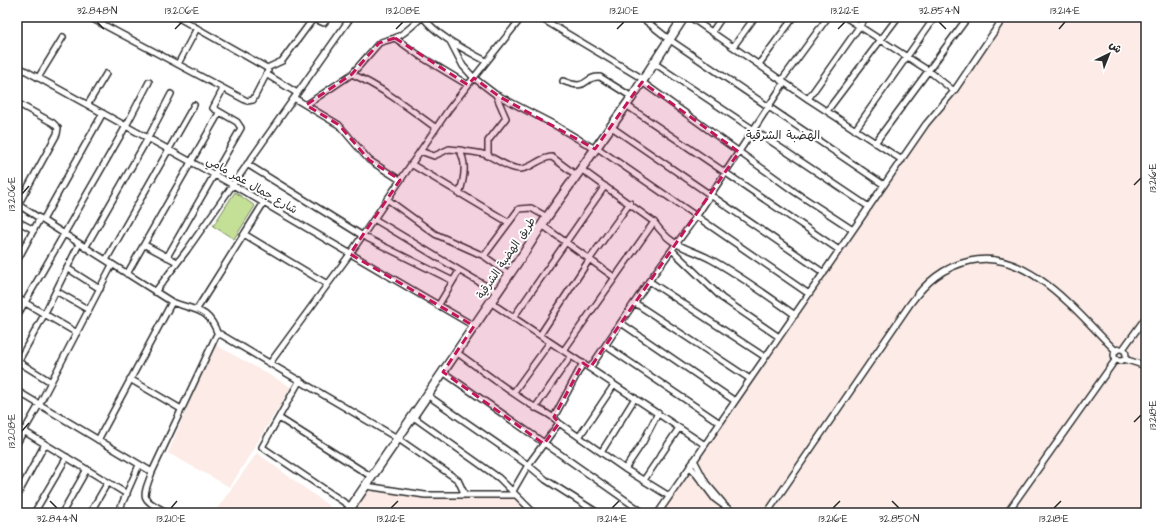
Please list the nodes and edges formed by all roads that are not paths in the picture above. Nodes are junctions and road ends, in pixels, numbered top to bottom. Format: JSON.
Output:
{"nodes":[{"id":1,"x":89,"y":17,"type":"edge"},
{"id":2,"x":177,"y":17,"type":"edge"},
{"id":3,"x":329,"y":17,"type":"edge"},
{"id":4,"x":351,"y":17,"type":"edge"},
{"id":5,"x":422,"y":17,"type":"edge"},
{"id":6,"x":508,"y":17,"type":"edge"},
{"id":7,"x":522,"y":17,"type":"edge"},
{"id":8,"x":539,"y":17,"type":"edge"},
{"id":9,"x":641,"y":17,"type":"edge"},
{"id":10,"x":684,"y":17,"type":"edge"},
{"id":11,"x":690,"y":17,"type":"edge"},
{"id":12,"x":722,"y":17,"type":"edge"},
{"id":13,"x":755,"y":17,"type":"edge"},
{"id":14,"x":794,"y":17,"type":"edge"},
{"id":15,"x":828,"y":17,"type":"edge"},
{"id":16,"x":845,"y":17,"type":"edge"},
{"id":17,"x":866,"y":17,"type":"edge"},
{"id":18,"x":898,"y":17,"type":"edge"},
{"id":19,"x":935,"y":17,"type":"edge"},
{"id":20,"x":968,"y":17,"type":"edge"},
{"id":21,"x":1004,"y":17,"type":"edge"},
{"id":22,"x":311,"y":18,"type":"edge"},
{"id":23,"x":518,"y":22,"type":"junction"},
{"id":24,"x":859,"y":27,"type":"junction"},
{"id":25,"x":197,"y":28,"type":"junction"},
{"id":26,"x":712,"y":32,"type":"junction"},
{"id":27,"x":63,"y":37,"type":"dead end"},
{"id":28,"x":396,"y":38,"type":"junction"},
{"id":29,"x":670,"y":40,"type":"junction"},
{"id":30,"x":882,"y":40,"type":"junction"},
{"id":31,"x":450,"y":41,"type":"junction"},
{"id":32,"x":733,"y":47,"type":"junction"},
{"id":33,"x":908,"y":57,"type":"junction"},
{"id":34,"x":486,"y":61,"type":"junction"},
{"id":35,"x":654,"y":63,"type":"junction"},
{"id":36,"x":178,"y":64,"type":"junction"},
{"id":37,"x":759,"y":64,"type":"junction"},
{"id":38,"x":17,"y":66,"type":"edge"},
{"id":39,"x":267,"y":68,"type":"junction"},
{"id":40,"x":929,"y":71,"type":"junction"},
{"id":41,"x":106,"y":74,"type":"dead end"},
{"id":42,"x":266,"y":74,"type":"junction"},
{"id":43,"x":352,"y":74,"type":"junction"},
{"id":44,"x":38,"y":78,"type":"junction"},
{"id":45,"x":474,"y":78,"type":"junction"},
{"id":46,"x":563,"y":81,"type":"dead end"},
{"id":47,"x":642,"y":81,"type":"junction"},
{"id":48,"x":149,"y":82,"type":"dead end"},
{"id":49,"x":783,"y":82,"type":"junction"},
{"id":50,"x":468,"y":85,"type":"junction"},
{"id":51,"x":223,"y":89,"type":"junction"},
{"id":52,"x":954,"y":91,"type":"junction"},
{"id":53,"x":297,"y":92,"type":"junction"},
{"id":54,"x":171,"y":94,"type":"dead end"},
{"id":55,"x":495,"y":94,"type":"junction"},
{"id":56,"x":632,"y":97,"type":"junction"},
{"id":57,"x":294,"y":98,"type":"junction"},
{"id":58,"x":808,"y":99,"type":"junction"},
{"id":59,"x":17,"y":102,"type":"edge"},
{"id":60,"x":88,"y":104,"type":"junction"},
{"id":61,"x":194,"y":105,"type":"dead end"},
{"id":62,"x":626,"y":105,"type":"junction"},
{"id":63,"x":306,"y":106,"type":"junction"},
{"id":64,"x":769,"y":106,"type":"junction"},
{"id":65,"x":827,"y":111,"type":"junction"},
{"id":66,"x":219,"y":112,"type":"junction"},
{"id":67,"x":103,"y":113,"type":"junction"},
{"id":68,"x":126,"y":126,"type":"junction"},
{"id":69,"x":610,"y":126,"type":"junction"},
{"id":70,"x":436,"y":128,"type":"junction"},
{"id":71,"x":753,"y":130,"type":"junction"},
{"id":72,"x":855,"y":130,"type":"junction"},
{"id":73,"x":148,"y":138,"type":"junction"},
{"id":74,"x":875,"y":143,"type":"junction"},
{"id":75,"x":595,"y":148,"type":"junction"},
{"id":76,"x":170,"y":150,"type":"junction"},
{"id":77,"x":459,"y":150,"type":"junction"},
{"id":78,"x":420,"y":151,"type":"junction"},
{"id":79,"x":739,"y":152,"type":"junction"},
{"id":80,"x":488,"y":156,"type":"junction"},
{"id":81,"x":902,"y":160,"type":"junction"},
{"id":82,"x":191,"y":162,"type":"junction"},
{"id":83,"x":247,"y":164,"type":"junction"},
{"id":84,"x":411,"y":164,"type":"junction"},
{"id":85,"x":578,"y":172,"type":"junction"},
{"id":86,"x":213,"y":174,"type":"junction"},
{"id":87,"x":725,"y":174,"type":"junction"},
{"id":88,"x":400,"y":180,"type":"junction"},
{"id":89,"x":233,"y":184,"type":"junction"},
{"id":90,"x":884,"y":185,"type":"junction"},
{"id":91,"x":605,"y":186,"type":"junction"},
{"id":92,"x":459,"y":194,"type":"junction"},
{"id":93,"x":710,"y":195,"type":"junction"},
{"id":94,"x":387,"y":199,"type":"junction"},
{"id":95,"x":630,"y":203,"type":"junction"},
{"id":96,"x":18,"y":204,"type":"edge"},
{"id":97,"x":263,"y":204,"type":"junction"},
{"id":98,"x":869,"y":207,"type":"junction"},
{"id":99,"x":547,"y":217,"type":"junction"},
{"id":100,"x":696,"y":217,"type":"junction"},
{"id":101,"x":42,"y":219,"type":"junction"},
{"id":102,"x":374,"y":219,"type":"junction"},
{"id":103,"x":17,"y":221,"type":"edge"},
{"id":104,"x":508,"y":222,"type":"junction"},
{"id":105,"x":654,"y":222,"type":"junction"},
{"id":106,"x":542,"y":225,"type":"junction"},
{"id":107,"x":34,"y":230,"type":"junction"},
{"id":108,"x":853,"y":230,"type":"junction"},
{"id":109,"x":64,"y":234,"type":"junction"},
{"id":110,"x":244,"y":234,"type":"junction"},
{"id":111,"x":363,"y":236,"type":"junction"},
{"id":112,"x":566,"y":243,"type":"junction"},
{"id":113,"x":79,"y":244,"type":"junction"},
{"id":114,"x":145,"y":245,"type":"junction"},
{"id":115,"x":674,"y":247,"type":"junction"},
{"id":116,"x":85,"y":248,"type":"junction"},
{"id":117,"x":840,"y":250,"type":"junction"},
{"id":118,"x":350,"y":254,"type":"junction"},
{"id":119,"x":484,"y":256,"type":"junction"},
{"id":120,"x":168,"y":257,"type":"junction"},
{"id":121,"x":106,"y":260,"type":"junction"},
{"id":122,"x":589,"y":260,"type":"junction"},
{"id":123,"x":17,"y":261,"type":"edge"},
{"id":124,"x":177,"y":262,"type":"junction"},
{"id":125,"x":112,"y":265,"type":"junction"},
{"id":126,"x":67,"y":268,"type":"junction"},
{"id":127,"x":459,"y":272,"type":"junction"},
{"id":128,"x":824,"y":273,"type":"junction"},
{"id":129,"x":127,"y":274,"type":"junction"},
{"id":130,"x":510,"y":274,"type":"junction"},
{"id":131,"x":614,"y":277,"type":"junction"},
{"id":132,"x":649,"y":281,"type":"junction"},
{"id":133,"x":453,"y":282,"type":"junction"},
{"id":134,"x":327,"y":284,"type":"junction"},
{"id":135,"x":100,"y":289,"type":"junction"},
{"id":136,"x":56,"y":291,"type":"junction"},
{"id":137,"x":155,"y":292,"type":"junction"},
{"id":138,"x":497,"y":292,"type":"junction"},
{"id":139,"x":809,"y":294,"type":"junction"},
{"id":140,"x":17,"y":298,"type":"edge"},
{"id":141,"x":172,"y":302,"type":"junction"},
{"id":142,"x":490,"y":302,"type":"junction"},
{"id":143,"x":24,"y":303,"type":"junction"},
{"id":144,"x":635,"y":303,"type":"junction"},
{"id":145,"x":438,"y":306,"type":"junction"},
{"id":146,"x":197,"y":309,"type":"junction"},
{"id":147,"x":89,"y":310,"type":"junction"},
{"id":148,"x":44,"y":315,"type":"junction"},
{"id":149,"x":795,"y":315,"type":"junction"},
{"id":150,"x":17,"y":316,"type":"edge"},
{"id":151,"x":1146,"y":317,"type":"edge"},
{"id":152,"x":513,"y":318,"type":"junction"},
{"id":153,"x":622,"y":323,"type":"junction"},
{"id":154,"x":474,"y":326,"type":"junction"},
{"id":155,"x":77,"y":333,"type":"junction"},
{"id":156,"x":218,"y":335,"type":"junction"},
{"id":157,"x":540,"y":335,"type":"junction"},
{"id":158,"x":779,"y":337,"type":"junction"},
{"id":159,"x":550,"y":342,"type":"junction"},
{"id":160,"x":606,"y":346,"type":"junction"},
{"id":161,"x":564,"y":350,"type":"junction"},
{"id":162,"x":1123,"y":350,"type":"junction"},
{"id":163,"x":1116,"y":351,"type":"junction"},
{"id":164,"x":456,"y":352,"type":"junction"},
{"id":165,"x":571,"y":356,"type":"junction"},
{"id":166,"x":765,"y":357,"type":"junction"},
{"id":167,"x":1116,"y":359,"type":"junction"},
{"id":168,"x":1124,"y":359,"type":"junction"},
{"id":169,"x":18,"y":361,"type":"edge"},
{"id":170,"x":270,"y":363,"type":"junction"},
{"id":171,"x":583,"y":363,"type":"junction"},
{"id":172,"x":1146,"y":366,"type":"edge"},
{"id":173,"x":590,"y":368,"type":"junction"},
{"id":174,"x":442,"y":372,"type":"junction"},
{"id":175,"x":130,"y":379,"type":"junction"},
{"id":176,"x":750,"y":379,"type":"junction"},
{"id":177,"x":300,"y":380,"type":"junction"},
{"id":178,"x":52,"y":382,"type":"junction"},
{"id":179,"x":614,"y":385,"type":"junction"},
{"id":180,"x":17,"y":391,"type":"edge"},
{"id":181,"x":513,"y":393,"type":"junction"},
{"id":182,"x":427,"y":395,"type":"junction"},
{"id":183,"x":635,"y":398,"type":"junction"},
{"id":184,"x":735,"y":401,"type":"junction"},
{"id":185,"x":39,"y":405,"type":"junction"},
{"id":186,"x":535,"y":408,"type":"junction"},
{"id":187,"x":181,"y":409,"type":"junction"},
{"id":188,"x":658,"y":413,"type":"junction"},
{"id":189,"x":412,"y":416,"type":"junction"},
{"id":190,"x":554,"y":417,"type":"junction"},
{"id":191,"x":278,"y":418,"type":"junction"},
{"id":192,"x":559,"y":423,"type":"junction"},
{"id":193,"x":720,"y":423,"type":"junction"},
{"id":194,"x":17,"y":427,"type":"edge"},
{"id":195,"x":679,"y":428,"type":"junction"},
{"id":196,"x":24,"y":431,"type":"junction"},
{"id":197,"x":579,"y":437,"type":"junction"},
{"id":198,"x":397,"y":438,"type":"junction"},
{"id":199,"x":98,"y":440,"type":"junction"},
{"id":200,"x":17,"y":444,"type":"edge"},
{"id":201,"x":45,"y":444,"type":"junction"},
{"id":202,"x":544,"y":444,"type":"junction"},
{"id":203,"x":705,"y":445,"type":"junction"},
{"id":204,"x":602,"y":452,"type":"junction"},
{"id":205,"x":67,"y":457,"type":"junction"},
{"id":206,"x":694,"y":460,"type":"junction"},
{"id":207,"x":140,"y":465,"type":"junction"},
{"id":208,"x":528,"y":465,"type":"junction"},
{"id":209,"x":690,"y":466,"type":"junction"},
{"id":210,"x":87,"y":469,"type":"junction"},
{"id":211,"x":625,"y":469,"type":"junction"},
{"id":212,"x":152,"y":472,"type":"junction"},
{"id":213,"x":372,"y":477,"type":"junction"},
{"id":214,"x":644,"y":480,"type":"junction"},
{"id":215,"x":108,"y":482,"type":"junction"},
{"id":216,"x":366,"y":486,"type":"junction"},
{"id":217,"x":515,"y":493,"type":"junction"},
{"id":218,"x":127,"y":494,"type":"junction"},
{"id":219,"x":465,"y":494,"type":"junction"},
{"id":220,"x":17,"y":496,"type":"edge"},
{"id":221,"x":669,"y":496,"type":"junction"},
{"id":222,"x":729,"y":509,"type":"junction"},
{"id":223,"x":349,"y":510,"type":"edge"},
{"id":224,"x":34,"y":513,"type":"edge"},
{"id":225,"x":62,"y":513,"type":"edge"},
{"id":226,"x":90,"y":513,"type":"edge"},
{"id":227,"x":118,"y":513,"type":"edge"},
{"id":228,"x":168,"y":513,"type":"edge"},
{"id":229,"x":534,"y":513,"type":"edge"},
{"id":230,"x":598,"y":513,"type":"edge"},
{"id":231,"x":644,"y":513,"type":"edge"},
{"id":232,"x":658,"y":513,"type":"edge"},
{"id":233,"x":734,"y":513,"type":"edge"},
{"id":234,"x":767,"y":513,"type":"edge"},
{"id":235,"x":1007,"y":513,"type":"edge"}],
"edges":[{"from":1,"to":36,"type":"street"},
{"from":2,"to":25,"type":"street"},
{"from":3,"to":22,"type":"street"},
{"from":4,"to":53,"type":"street"},
{"from":5,"to":28,"type":"street"},
{"from":5,"to":31,"type":"street"},
{"from":6,"to":23,"type":"street"},
{"from":7,"to":23,"type":"street"},
{"from":8,"to":47,"type":"street"},
{"from":9,"to":29,"type":"street"},
{"from":10,"to":29,"type":"main road","name":"طريق الهضبة الشرقية"},
{"from":11,"to":26,"type":"street"},
{"from":12,"to":26,"type":"street"},
{"from":13,"to":32,"type":"street"},
{"from":14,"to":37,"type":"street"},
{"from":15,"to":49,"type":"street"},
{"from":16,"to":24,"type":"street"},
{"from":17,"to":24,"type":"street"},
{"from":18,"to":30,"type":"street"},
{"from":19,"to":33,"type":"street"},
{"from":20,"to":40,"type":"street"},
{"from":21,"to":52,"type":"street"},
{"from":22,"to":39,"type":"street"},
{"from":23,"to":34,"type":"street"},
{"from":24,"to":30,"type":"street"},
{"from":24,"to":58,"type":"street"},
{"from":25,"to":36,"type":"street"},
{"from":25,"to":39,"type":"street"},
{"from":26,"to":32,"type":"street"},
{"from":27,"to":44,"type":"street"},
{"from":28,"to":43,"type":"street"},
{"from":28,"to":50,"type":"street"},
{"from":29,"to":35,"type":"main road","name":"طريق الهضبة الشرقية"},
{"from":29,"to":64,"type":"street"},
{"from":30,"to":33,"type":"street"},
{"from":30,"to":65,"type":"street"},
{"from":31,"to":34,"type":"street"},
{"from":31,"to":45,"type":"street"},
{"from":32,"to":37,"type":"street"},
{"from":33,"to":40,"type":"street"},
{"from":33,"to":72,"type":"street"},
{"from":34,"to":45,"type":"street"},
{"from":35,"to":47,"type":"main road","name":"طريق الهضبة الشرقية"},
{"from":35,"to":71,"type":"street"},
{"from":36,"to":51,"type":"street"},
{"from":37,"to":49,"type":"street"},
{"from":38,"to":44,"type":"street","name":"شارع جمال عمر مامي"},
{"from":39,"to":42,"type":"street"},
{"from":40,"to":52,"type":"street"},
{"from":40,"to":74,"type":"street"},
{"from":41,"to":60,"type":"street"},
{"from":42,"to":51,"type":"street"},
{"from":42,"to":53,"type":"street"},
{"from":43,"to":63,"type":"street"},
{"from":43,"to":70,"type":"street"},
{"from":44,"to":60,"type":"street","name":"شارع جمال عمر مامي"},
{"from":45,"to":50,"type":"street"},
{"from":45,"to":55,"type":"street"},
{"from":46,"to":56,"type":"street"},
{"from":47,"to":56,"type":"main road","name":"طريق الهضبة الشرقية"},
{"from":47,"to":79,"type":"street"},
{"from":48,"to":68,"type":"street"},
{"from":49,"to":58,"type":"street"},
{"from":49,"to":64,"type":"street"},
{"from":50,"to":70,"type":"street"},
{"from":51,"to":66,"type":"street"},
{"from":52,"to":81,"type":"street"},
{"from":53,"to":57,"type":"street"},
{"from":54,"to":73,"type":"street"},
{"from":55,"to":75,"type":"street"},
{"from":55,"to":80,"type":"street"},
{"from":56,"to":62,"type":"main road","name":"طريق الهضبة الشرقية"},
{"from":57,"to":63,"type":"street"},
{"from":57,"to":83,"type":"street"},
{"from":58,"to":65,"type":"street"},
{"from":59,"to":96,"type":"street"},
{"from":60,"to":67,"type":"street","name":"شارع جمال عمر مامي"},
{"from":61,"to":76,"type":"street"},
{"from":62,"to":69,"type":"main road","name":"طريق الهضبة الشرقية"},
{"from":62,"to":87,"type":"street"},
{"from":63,"to":88,"type":"street"},
{"from":64,"to":71,"type":"street"},
{"from":64,"to":90,"type":"street"},
{"from":65,"to":72,"type":"street"},
{"from":66,"to":82,"type":"street"},
{"from":66,"to":86,"type":"street"},
{"from":67,"to":68,"type":"street","name":"شارع جمال عمر مامي"},
{"from":67,"to":101,"type":"street"},
{"from":68,"to":73,"type":"street","name":"شارع جمال عمر مامي"},
{"from":68,"to":109,"type":"street"},
{"from":69,"to":75,"type":"main road","name":"طريق الهضبة الشرقية"},
{"from":69,"to":93,"type":"street"},
{"from":70,"to":78,"type":"street"},
{"from":71,"to":79,"type":"street"},
{"from":71,"to":98,"type":"street"},
{"from":72,"to":74,"type":"street"},
{"from":73,"to":76,"type":"street","name":"شارع جمال عمر مامي"},
{"from":73,"to":116,"type":"street"},
{"from":74,"to":81,"type":"street"},
{"from":75,"to":85,"type":"main road","name":"طريق الهضبة الشرقية"},
{"from":75,"to":100,"type":"street"},
{"from":76,"to":82,"type":"street","name":"شارع جمال عمر مامي"},
{"from":76,"to":121,"type":"street"},
{"from":77,"to":78,"type":"street"},
{"from":77,"to":80,"type":"street"},
{"from":77,"to":92,"type":"street"},
{"from":78,"to":84,"type":"street"},
{"from":79,"to":87,"type":"street"},
{"from":79,"to":108,"type":"street"},
{"from":80,"to":85,"type":"street"},
{"from":81,"to":90,"type":"street"},
{"from":82,"to":86,"type":"street","name":"شارع جمال عمر مامي"},
{"from":82,"to":114,"type":"street"},
{"from":83,"to":89,"type":"street"},
{"from":83,"to":111,"type":"street"},
{"from":84,"to":88,"type":"street"},
{"from":84,"to":92,"type":"street"},
{"from":85,"to":91,"type":"street"},
{"from":85,"to":99,"type":"main road","name":"طريق الهضبة الشرقية"},
{"from":86,"to":89,"type":"street","name":"شارع جمال عمر مامي"},
{"from":86,"to":120,"type":"street"},
{"from":87,"to":93,"type":"street"},
{"from":87,"to":117,"type":"street"},
{"from":88,"to":94,"type":"street"},
{"from":89,"to":97,"type":"street","name":"شارع جمال عمر مامي"},
{"from":89,"to":124,"type":"street"},
{"from":90,"to":98,"type":"street"},
{"from":91,"to":95,"type":"street"},
{"from":91,"to":112,"type":"street"},
{"from":92,"to":104,"type":"street"},
{"from":93,"to":100,"type":"street"},
{"from":93,"to":128,"type":"street"},
{"from":94,"to":102,"type":"street"},
{"from":94,"to":119,"type":"street"},
{"from":95,"to":105,"type":"street"},
{"from":95,"to":122,"type":"street"},
{"from":96,"to":101,"type":"street"},
{"from":97,"to":110,"type":"street"},
{"from":97,"to":118,"type":"street","name":"شارع جمال عمر مامي"},
{"from":98,"to":108,"type":"street"},
{"from":99,"to":104,"type":"street"},
{"from":99,"to":106,"type":"main road","name":"طريق الهضبة الشرقية"},
{"from":100,"to":115,"type":"street"},
{"from":100,"to":139,"type":"street"},
{"from":101,"to":107,"type":"street"},
{"from":101,"to":109,"type":"street"},
{"from":102,"to":111,"type":"street"},
{"from":102,"to":127,"type":"street"},
{"from":103,"to":107,"type":"street"},
{"from":104,"to":119,"type":"street"},
{"from":105,"to":115,"type":"street"},
{"from":105,"to":131,"type":"street"},
{"from":106,"to":112,"type":"street"},
{"from":106,"to":130,"type":"main road","name":"طريق الهضبة الشرقية"},
{"from":107,"to":123,"type":"street"},
{"from":108,"to":117,"type":"street"},
{"from":109,"to":113,"type":"street"},
{"from":109,"to":143,"type":"street"},
{"from":110,"to":134,"type":"street"},
{"from":110,"to":146,"type":"street"},
{"from":111,"to":118,"type":"street"},
{"from":111,"to":133,"type":"street"},
{"from":112,"to":122,"type":"street"},
{"from":112,"to":152,"type":"street"},
{"from":113,"to":116,"type":"street"},
{"from":113,"to":126,"type":"street"},
{"from":114,"to":120,"type":"street"},
{"from":114,"to":129,"type":"street"},
{"from":115,"to":132,"type":"street"},
{"from":115,"to":149,"type":"street"},
{"from":115,"to":158,"type":"street"},
{"from":116,"to":121,"type":"street"},
{"from":117,"to":128,"type":"street"},
{"from":118,"to":134,"type":"street"},
{"from":118,"to":145,"type":"street","name":"شارع جمال عمر مامي"},
{"from":119,"to":130,"type":"street"},
{"from":120,"to":124,"type":"street"},
{"from":121,"to":125,"type":"street"},
{"from":122,"to":131,"type":"street"},
{"from":122,"to":157,"type":"street"},
{"from":124,"to":137,"type":"street"},
{"from":125,"to":129,"type":"street"},
{"from":125,"to":135,"type":"street"},
{"from":126,"to":135,"type":"street"},
{"from":126,"to":136,"type":"street"},
{"from":127,"to":133,"type":"street"},
{"from":127,"to":138,"type":"street"},
{"from":128,"to":139,"type":"street"},
{"from":129,"to":137,"type":"street"},
{"from":130,"to":138,"type":"main road","name":"طريق الهضبة الشرقية"},
{"from":131,"to":161,"type":"street"},
{"from":132,"to":144,"type":"street"},
{"from":132,"to":166,"type":"street"},
{"from":133,"to":145,"type":"street"},
{"from":134,"to":170,"type":"street"},
{"from":135,"to":147,"type":"street"},
{"from":136,"to":147,"type":"street"},
{"from":136,"to":148,"type":"street"},
{"from":137,"to":141,"type":"street"},
{"from":138,"to":142,"type":"main road","name":"طريق الهضبة الشرقية"},
{"from":139,"to":149,"type":"street"},
{"from":140,"to":143,"type":"street"},
{"from":141,"to":146,"type":"street"},
{"from":141,"to":175,"type":"street"},
{"from":142,"to":152,"type":"street"},
{"from":142,"to":154,"type":"main road","name":"طريق الهضبة الشرقية"},
{"from":143,"to":148,"type":"street"},
{"from":143,"to":150,"type":"street"},
{"from":144,"to":153,"type":"street"},
{"from":144,"to":176,"type":"street"},
{"from":145,"to":154,"type":"street","name":"شارع جمال عمر مامي"},
{"from":146,"to":156,"type":"street"},
{"from":147,"to":155,"type":"street"},
{"from":148,"to":155,"type":"street"},
{"from":148,"to":169,"type":"street"},
{"from":149,"to":158,"type":"street"},
{"from":151,"to":162,"type":"street"},
{"from":152,"to":157,"type":"street"},
{"from":153,"to":160,"type":"street"},
{"from":153,"to":184,"type":"street"},
{"from":154,"to":164,"type":"main road","name":"طريق الهضبة الشرقية"},
{"from":155,"to":178,"type":"street"},
{"from":156,"to":170,"type":"street"},
{"from":156,"to":187,"type":"street"},
{"from":157,"to":159,"type":"street"},
{"from":158,"to":166,"type":"street"},
{"from":159,"to":161,"type":"street"},
{"from":159,"to":181,"type":"street"},
{"from":160,"to":173,"type":"street"},
{"from":160,"to":193,"type":"street"},
{"from":161,"to":165,"type":"street"},
{"from":162,"to":163,"type":"street"},
{"from":162,"to":168,"type":"street"},
{"from":163,"to":167,"type":"street"},
{"from":163,"to":234,"type":"street"},
{"from":164,"to":174,"type":"main road","name":"طريق الهضبة الشرقية"},
{"from":164,"to":181,"type":"street"},
{"from":165,"to":171,"type":"street"},
{"from":165,"to":186,"type":"street"},
{"from":166,"to":176,"type":"street"},
{"from":167,"to":168,"type":"street"},
{"from":167,"to":235,"type":"street"},
{"from":168,"to":172,"type":"street"},
{"from":169,"to":178,"type":"street"},
{"from":170,"to":177,"type":"street"},
{"from":171,"to":173,"type":"street"},
{"from":171,"to":190,"type":"street"},
{"from":173,"to":179,"type":"street"},
{"from":174,"to":182,"type":"main road","name":"طريق الهضبة الشرقية"},
{"from":174,"to":202,"type":"street"},
{"from":175,"to":187,"type":"street"},
{"from":175,"to":199,"type":"street"},
{"from":176,"to":184,"type":"street"},
{"from":177,"to":191,"type":"street"},
{"from":177,"to":198,"type":"street"},
{"from":178,"to":185,"type":"street"},
{"from":179,"to":183,"type":"street"},
{"from":179,"to":197,"type":"street"},
{"from":180,"to":185,"type":"street"},
{"from":181,"to":186,"type":"street"},
{"from":182,"to":189,"type":"main road","name":"طريق الهضبة الشرقية"},
{"from":182,"to":208,"type":"street"},
{"from":183,"to":188,"type":"street"},
{"from":183,"to":204,"type":"street"},
{"from":184,"to":193,"type":"street"},
{"from":185,"to":196,"type":"street"},
{"from":185,"to":199,"type":"street"},
{"from":186,"to":190,"type":"street"},
{"from":187,"to":212,"type":"street"},
{"from":188,"to":195,"type":"street"},
{"from":188,"to":211,"type":"street"},
{"from":189,"to":198,"type":"main road","name":"طريق الهضبة الشرقية"},
{"from":189,"to":217,"type":"street"},
{"from":190,"to":192,"type":"street"},
{"from":191,"to":213,"type":"street"},
{"from":191,"to":223,"type":"street"},
{"from":192,"to":197,"type":"street"},
{"from":192,"to":202,"type":"street"},
{"from":193,"to":203,"type":"street"},
{"from":194,"to":196,"type":"street"},
{"from":195,"to":203,"type":"street"},
{"from":195,"to":214,"type":"street"},
{"from":196,"to":200,"type":"street"},
{"from":196,"to":201,"type":"street"},
{"from":197,"to":204,"type":"street"},
{"from":198,"to":213,"type":"main road","name":"طريق الهضبة الشرقية"},
{"from":198,"to":219,"type":"street"},
{"from":199,"to":207,"type":"street"},
{"from":201,"to":205,"type":"street"},
{"from":201,"to":220,"type":"street"},
{"from":202,"to":208,"type":"street"},
{"from":202,"to":231,"type":"street"},
{"from":203,"to":206,"type":"street"},
{"from":204,"to":211,"type":"street"},
{"from":205,"to":210,"type":"street"},
{"from":205,"to":224,"type":"street"},
{"from":206,"to":209,"type":"street"},
{"from":206,"to":222,"type":"street"},
{"from":207,"to":212,"type":"street"},
{"from":207,"to":218,"type":"street"},
{"from":208,"to":217,"type":"street"},
{"from":208,"to":230,"type":"street"},
{"from":209,"to":221,"type":"street"},
{"from":209,"to":222,"type":"street"},
{"from":210,"to":215,"type":"street"},
{"from":210,"to":225,"type":"street"},
{"from":211,"to":214,"type":"street"},
{"from":212,"to":228,"type":"street"},
{"from":213,"to":216,"type":"main road","name":"طريق الهضبة الشرقية"},
{"from":214,"to":221,"type":"street"},
{"from":215,"to":218,"type":"street"},
{"from":215,"to":226,"type":"street"},
{"from":216,"to":219,"type":"street"},
{"from":216,"to":223,"type":"main road","name":"طريق الهضبة الشرقية"},
{"from":217,"to":219,"type":"street"},
{"from":217,"to":229,"type":"street"},
{"from":218,"to":227,"type":"street"},
{"from":221,"to":232,"type":"street"},
{"from":222,"to":233,"type":"street"}]}
